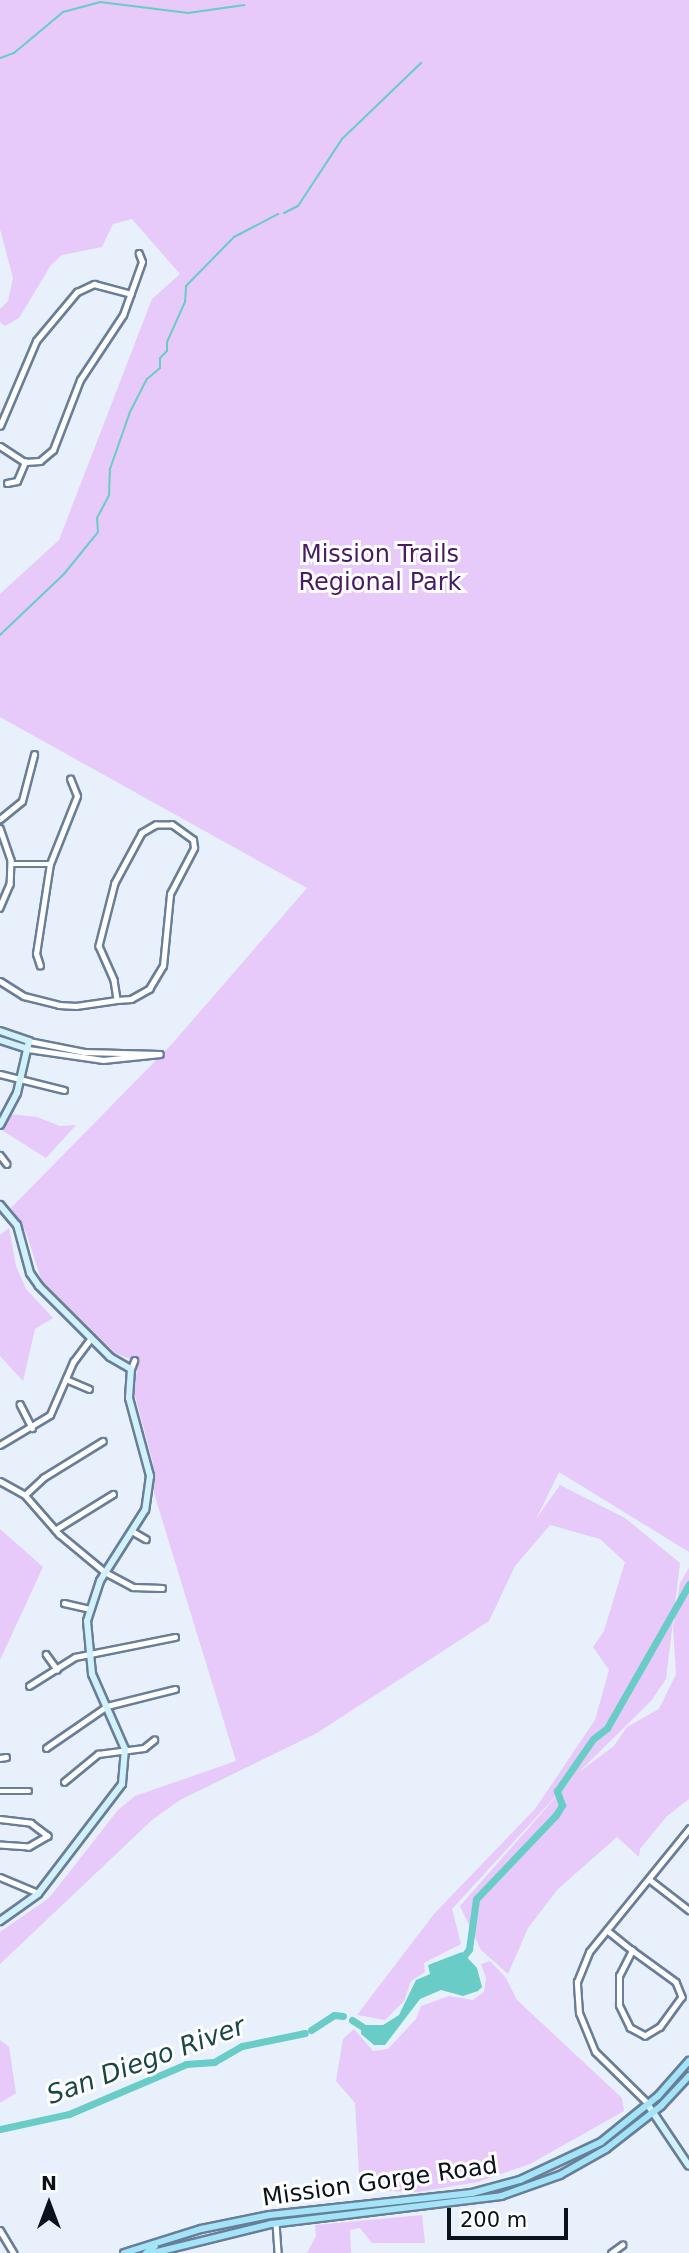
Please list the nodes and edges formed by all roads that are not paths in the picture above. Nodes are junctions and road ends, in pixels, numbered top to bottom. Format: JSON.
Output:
{"nodes":[{"id":1,"x":139,"y":254,"type":"dead end"},
{"id":2,"x":131,"y":294,"type":"junction"},
{"id":3,"x":0,"y":426,"type":"edge"},
{"id":4,"x":0,"y":446,"type":"edge"},
{"id":5,"x":25,"y":462,"type":"junction"},
{"id":6,"x":7,"y":483,"type":"dead end"},
{"id":7,"x":34,"y":755,"type":"dead end"},
{"id":8,"x":70,"y":779,"type":"dead end"},
{"id":9,"x":0,"y":819,"type":"edge"},
{"id":10,"x":0,"y":828,"type":"edge"},
{"id":11,"x":11,"y":864,"type":"junction"},
{"id":12,"x":50,"y":864,"type":"junction"},
{"id":13,"x":0,"y":908,"type":"edge"},
{"id":14,"x":40,"y":966,"type":"dead end"},
{"id":15,"x":0,"y":981,"type":"edge"},
{"id":16,"x":117,"y":1000,"type":"junction"},
{"id":17,"x":0,"y":1031,"type":"edge"},
{"id":18,"x":0,"y":1040,"type":"edge"},
{"id":19,"x":29,"y":1041,"type":"junction"},
{"id":20,"x":27,"y":1049,"type":"junction"},
{"id":21,"x":0,"y":1074,"type":"edge"},
{"id":22,"x":20,"y":1080,"type":"junction"},
{"id":23,"x":64,"y":1090,"type":"dead end"},
{"id":24,"x":0,"y":1125,"type":"edge"},
{"id":25,"x":0,"y":1155,"type":"edge"},
{"id":26,"x":7,"y":1164,"type":"dead end"},
{"id":27,"x":0,"y":1205,"type":"edge"},
{"id":28,"x":91,"y":1338,"type":"junction"},
{"id":29,"x":134,"y":1361,"type":"dead end"},
{"id":30,"x":131,"y":1369,"type":"junction"},
{"id":31,"x":66,"y":1379,"type":"junction"},
{"id":32,"x":89,"y":1389,"type":"dead end"},
{"id":33,"x":20,"y":1404,"type":"dead end"},
{"id":34,"x":32,"y":1428,"type":"junction"},
{"id":35,"x":103,"y":1441,"type":"dead end"},
{"id":36,"x":0,"y":1445,"type":"edge"},
{"id":37,"x":0,"y":1481,"type":"edge"},
{"id":38,"x":113,"y":1493,"type":"dead end"},
{"id":39,"x":25,"y":1495,"type":"junction"},
{"id":40,"x":55,"y":1530,"type":"junction"},
{"id":41,"x":131,"y":1530,"type":"junction"},
{"id":42,"x":146,"y":1539,"type":"dead end"},
{"id":43,"x":106,"y":1572,"type":"junction"},
{"id":44,"x":162,"y":1588,"type":"dead end"},
{"id":45,"x":64,"y":1603,"type":"dead end"},
{"id":46,"x":90,"y":1609,"type":"junction"},
{"id":47,"x":175,"y":1637,"type":"dead end"},
{"id":48,"x":46,"y":1654,"type":"dead end"},
{"id":49,"x":87,"y":1654,"type":"junction"},
{"id":50,"x":57,"y":1669,"type":"junction"},
{"id":51,"x":29,"y":1686,"type":"dead end"},
{"id":52,"x":175,"y":1689,"type":"dead end"},
{"id":53,"x":107,"y":1706,"type":"junction"},
{"id":54,"x":154,"y":1740,"type":"dead end"},
{"id":55,"x":46,"y":1748,"type":"dead end"},
{"id":56,"x":125,"y":1749,"type":"junction"},
{"id":57,"x":64,"y":1782,"type":"dead end"},
{"id":58,"x":0,"y":1791,"type":"edge"},
{"id":59,"x":30,"y":1791,"type":"dead end"},
{"id":60,"x":0,"y":1819,"type":"edge"},
{"id":61,"x":689,"y":1829,"type":"edge"},
{"id":62,"x":0,"y":1845,"type":"edge"},
{"id":63,"x":0,"y":1877,"type":"edge"},
{"id":64,"x":649,"y":1879,"type":"junction"},
{"id":65,"x":38,"y":1894,"type":"junction"},
{"id":66,"x":688,"y":1908,"type":"edge"},
{"id":67,"x":0,"y":1920,"type":"edge"},
{"id":68,"x":607,"y":1930,"type":"junction"},
{"id":69,"x":632,"y":1950,"type":"junction"},
{"id":70,"x":689,"y":2061,"type":"edge"},
{"id":71,"x":689,"y":2076,"type":"edge"},
{"id":72,"x":648,"y":2105,"type":"junction"},
{"id":73,"x":654,"y":2111,"type":"junction"},
{"id":74,"x":689,"y":2166,"type":"edge"},
{"id":75,"x":276,"y":2223,"type":"junction"},
{"id":76,"x":0,"y":2230,"type":"edge"},
{"id":77,"x":159,"y":2242,"type":"junction"},
{"id":78,"x":622,"y":2245,"type":"dead end"},
{"id":79,"x":134,"y":2251,"type":"edge"},
{"id":80,"x":14,"y":2253,"type":"edge"},
{"id":81,"x":124,"y":2253,"type":"edge"},
{"id":82,"x":146,"y":2253,"type":"edge"},
{"id":83,"x":153,"y":2253,"type":"edge"},
{"id":84,"x":278,"y":2253,"type":"edge"},
{"id":85,"x":611,"y":2253,"type":"edge"}],
"edges":[{"from":1,"to":2,"type":"street"},
{"from":2,"to":3,"type":"street"},
{"from":2,"to":5,"type":"street"},
{"from":4,"to":5,"type":"street"},
{"from":5,"to":6,"type":"street"},
{"from":7,"to":9,"type":"street"},
{"from":8,"to":12,"type":"street"},
{"from":10,"to":11,"type":"street"},
{"from":11,"to":12,"type":"street"},
{"from":11,"to":13,"type":"street"},
{"from":12,"to":14,"type":"street"},
{"from":15,"to":16,"type":"street"},
{"from":16,"to":16,"type":"street"},
{"from":17,"to":19,"type":"street"},
{"from":18,"to":20,"type":"street"},
{"from":19,"to":20,"type":"street"},
{"from":19,"to":20,"type":"street"},
{"from":20,"to":22,"type":"street"},
{"from":21,"to":22,"type":"street"},
{"from":22,"to":23,"type":"street"},
{"from":22,"to":24,"type":"street"},
{"from":25,"to":26,"type":"street"},
{"from":27,"to":28,"type":"street"},
{"from":28,"to":30,"type":"street"},
{"from":28,"to":31,"type":"street"},
{"from":29,"to":30,"type":"street"},
{"from":30,"to":41,"type":"street"},
{"from":31,"to":32,"type":"street"},
{"from":31,"to":34,"type":"street"},
{"from":33,"to":34,"type":"street"},
{"from":34,"to":36,"type":"street"},
{"from":35,"to":39,"type":"street"},
{"from":37,"to":39,"type":"street"},
{"from":38,"to":40,"type":"street"},
{"from":39,"to":40,"type":"street"},
{"from":40,"to":43,"type":"street"},
{"from":41,"to":42,"type":"street"},
{"from":41,"to":43,"type":"street"},
{"from":43,"to":44,"type":"street"},
{"from":43,"to":46,"type":"street"},
{"from":45,"to":46,"type":"street"},
{"from":46,"to":49,"type":"street"},
{"from":47,"to":49,"type":"street"},
{"from":48,"to":50,"type":"street"},
{"from":49,"to":50,"type":"street"},
{"from":49,"to":53,"type":"street"},
{"from":50,"to":51,"type":"street"},
{"from":52,"to":53,"type":"street"},
{"from":53,"to":55,"type":"street"},
{"from":53,"to":56,"type":"street"},
{"from":54,"to":56,"type":"street"},
{"from":56,"to":57,"type":"street"},
{"from":56,"to":65,"type":"street"},
{"from":58,"to":59,"type":"street"},
{"from":60,"to":62,"type":"street"},
{"from":61,"to":64,"type":"street"},
{"from":63,"to":65,"type":"street"},
{"from":64,"to":66,"type":"street"},
{"from":64,"to":68,"type":"street"},
{"from":65,"to":67,"type":"street"},
{"from":68,"to":69,"type":"street"},
{"from":68,"to":72,"type":"street"},
{"from":69,"to":69,"type":"street"},
{"from":70,"to":72,"type":"main road","name":"Mission Gorge Road"},
{"from":71,"to":73,"type":"main road","name":"Mission Gorge Road"},
{"from":72,"to":73,"type":"street"},
{"from":72,"to":77,"type":"main road","name":"Mission Gorge Road"},
{"from":73,"to":74,"type":"street"},
{"from":73,"to":75,"type":"main road","name":"Mission Gorge Road"},
{"from":75,"to":83,"type":"main road","name":"Mission Gorge Road"},
{"from":75,"to":84,"type":"street"},
{"from":76,"to":80,"type":"street"},
{"from":77,"to":79,"type":"main road","name":"Mission Gorge Road"},
{"from":77,"to":82,"type":"main road"},
{"from":78,"to":85,"type":"street"},
{"from":79,"to":81,"type":"main road","name":"Mission Gorge Road"}]}
